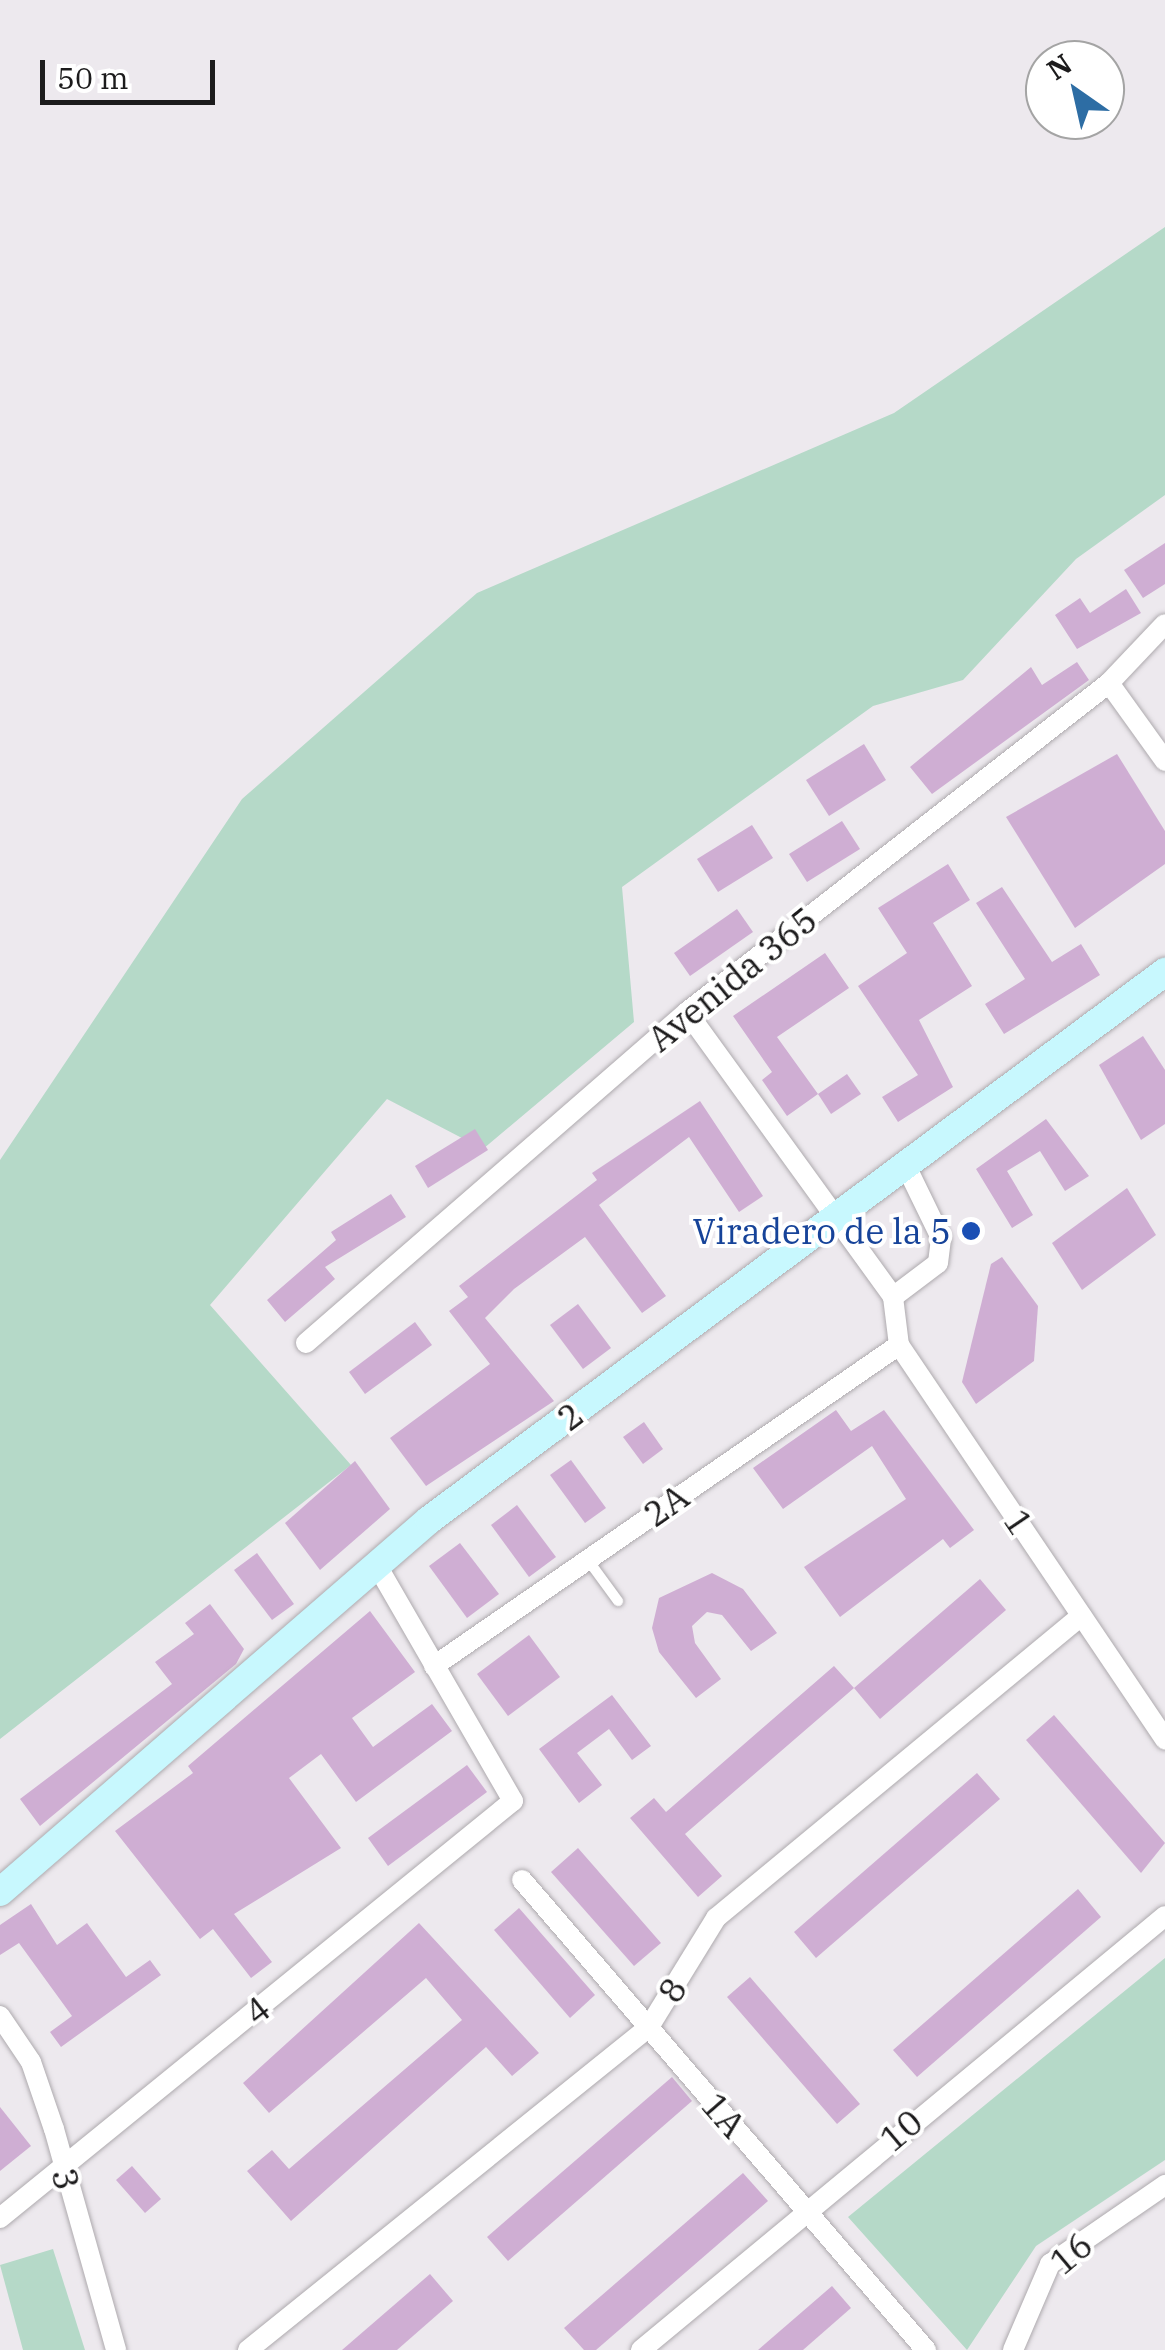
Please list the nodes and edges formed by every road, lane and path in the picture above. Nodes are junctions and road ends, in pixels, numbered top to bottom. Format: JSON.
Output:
{"nodes":[{"id":1,"x":1165,"y":624,"type":"edge"},
{"id":2,"x":1109,"y":683,"type":"junction"},
{"id":3,"x":1165,"y":761,"type":"edge"},
{"id":4,"x":1165,"y":972,"type":"edge"},
{"id":5,"x":687,"y":1012,"type":"junction"},
{"id":6,"x":906,"y":1166,"type":"junction"},
{"id":7,"x":838,"y":1216,"type":"junction"},
{"id":8,"x":893,"y":1297,"type":"junction"},
{"id":9,"x":306,"y":1343,"type":"dead end"},
{"id":10,"x":899,"y":1345,"type":"junction"},
{"id":11,"x":588,"y":1559,"type":"junction"},
{"id":12,"x":376,"y":1564,"type":"junction"},
{"id":13,"x":618,"y":1601,"type":"dead end"},
{"id":14,"x":1081,"y":1616,"type":"junction"},
{"id":15,"x":434,"y":1666,"type":"junction"},
{"id":16,"x":1165,"y":1740,"type":"edge"},
{"id":17,"x":522,"y":1880,"type":"dead end"},
{"id":18,"x":0,"y":1892,"type":"edge"},
{"id":19,"x":1165,"y":1916,"type":"edge"},
{"id":20,"x":0,"y":2016,"type":"edge"},
{"id":21,"x":648,"y":2027,"type":"junction"},
{"id":22,"x":61,"y":2165,"type":"junction"},
{"id":23,"x":1165,"y":2185,"type":"edge"},
{"id":24,"x":806,"y":2209,"type":"junction"},
{"id":25,"x":0,"y":2218,"type":"edge"},
{"id":26,"x":116,"y":2350,"type":"edge"},
{"id":27,"x":248,"y":2350,"type":"edge"},
{"id":28,"x":641,"y":2350,"type":"edge"},
{"id":29,"x":926,"y":2350,"type":"edge"},
{"id":30,"x":1013,"y":2350,"type":"edge"}],
"edges":[{"from":1,"to":2,"type":"street","name":"Avenida 365"},
{"from":2,"to":3,"type":"street"},
{"from":2,"to":5,"type":"street","name":"Avenida 365"},
{"from":4,"to":6,"type":"street","name":"2"},
{"from":5,"to":7,"type":"street","name":"1"},
{"from":5,"to":9,"type":"street","name":"Avenida 365"},
{"from":6,"to":7,"type":"street","name":"2"},
{"from":6,"to":8,"type":"street"},
{"from":7,"to":8,"type":"street","name":"1"},
{"from":7,"to":12,"type":"street","name":"2"},
{"from":8,"to":10,"type":"street","name":"1"},
{"from":10,"to":11,"type":"street","name":"2A"},
{"from":10,"to":14,"type":"street","name":"1"},
{"from":11,"to":13,"type":"lane"},
{"from":11,"to":15,"type":"street","name":"2A"},
{"from":12,"to":15,"type":"street"},
{"from":12,"to":18,"type":"street","name":"2"},
{"from":14,"to":16,"type":"street","name":"1"},
{"from":14,"to":21,"type":"street","name":"8"},
{"from":15,"to":22,"type":"street","name":"4"},
{"from":17,"to":21,"type":"street","name":"1A"},
{"from":19,"to":24,"type":"street","name":"10"},
{"from":20,"to":22,"type":"street","name":"3"},
{"from":21,"to":24,"type":"street","name":"1A"},
{"from":21,"to":27,"type":"street","name":"8"},
{"from":22,"to":25,"type":"street","name":"4"},
{"from":22,"to":26,"type":"street","name":"3"},
{"from":23,"to":30,"type":"street","name":"16"},
{"from":24,"to":28,"type":"street","name":"10"},
{"from":24,"to":29,"type":"street","name":"1A"}]}
